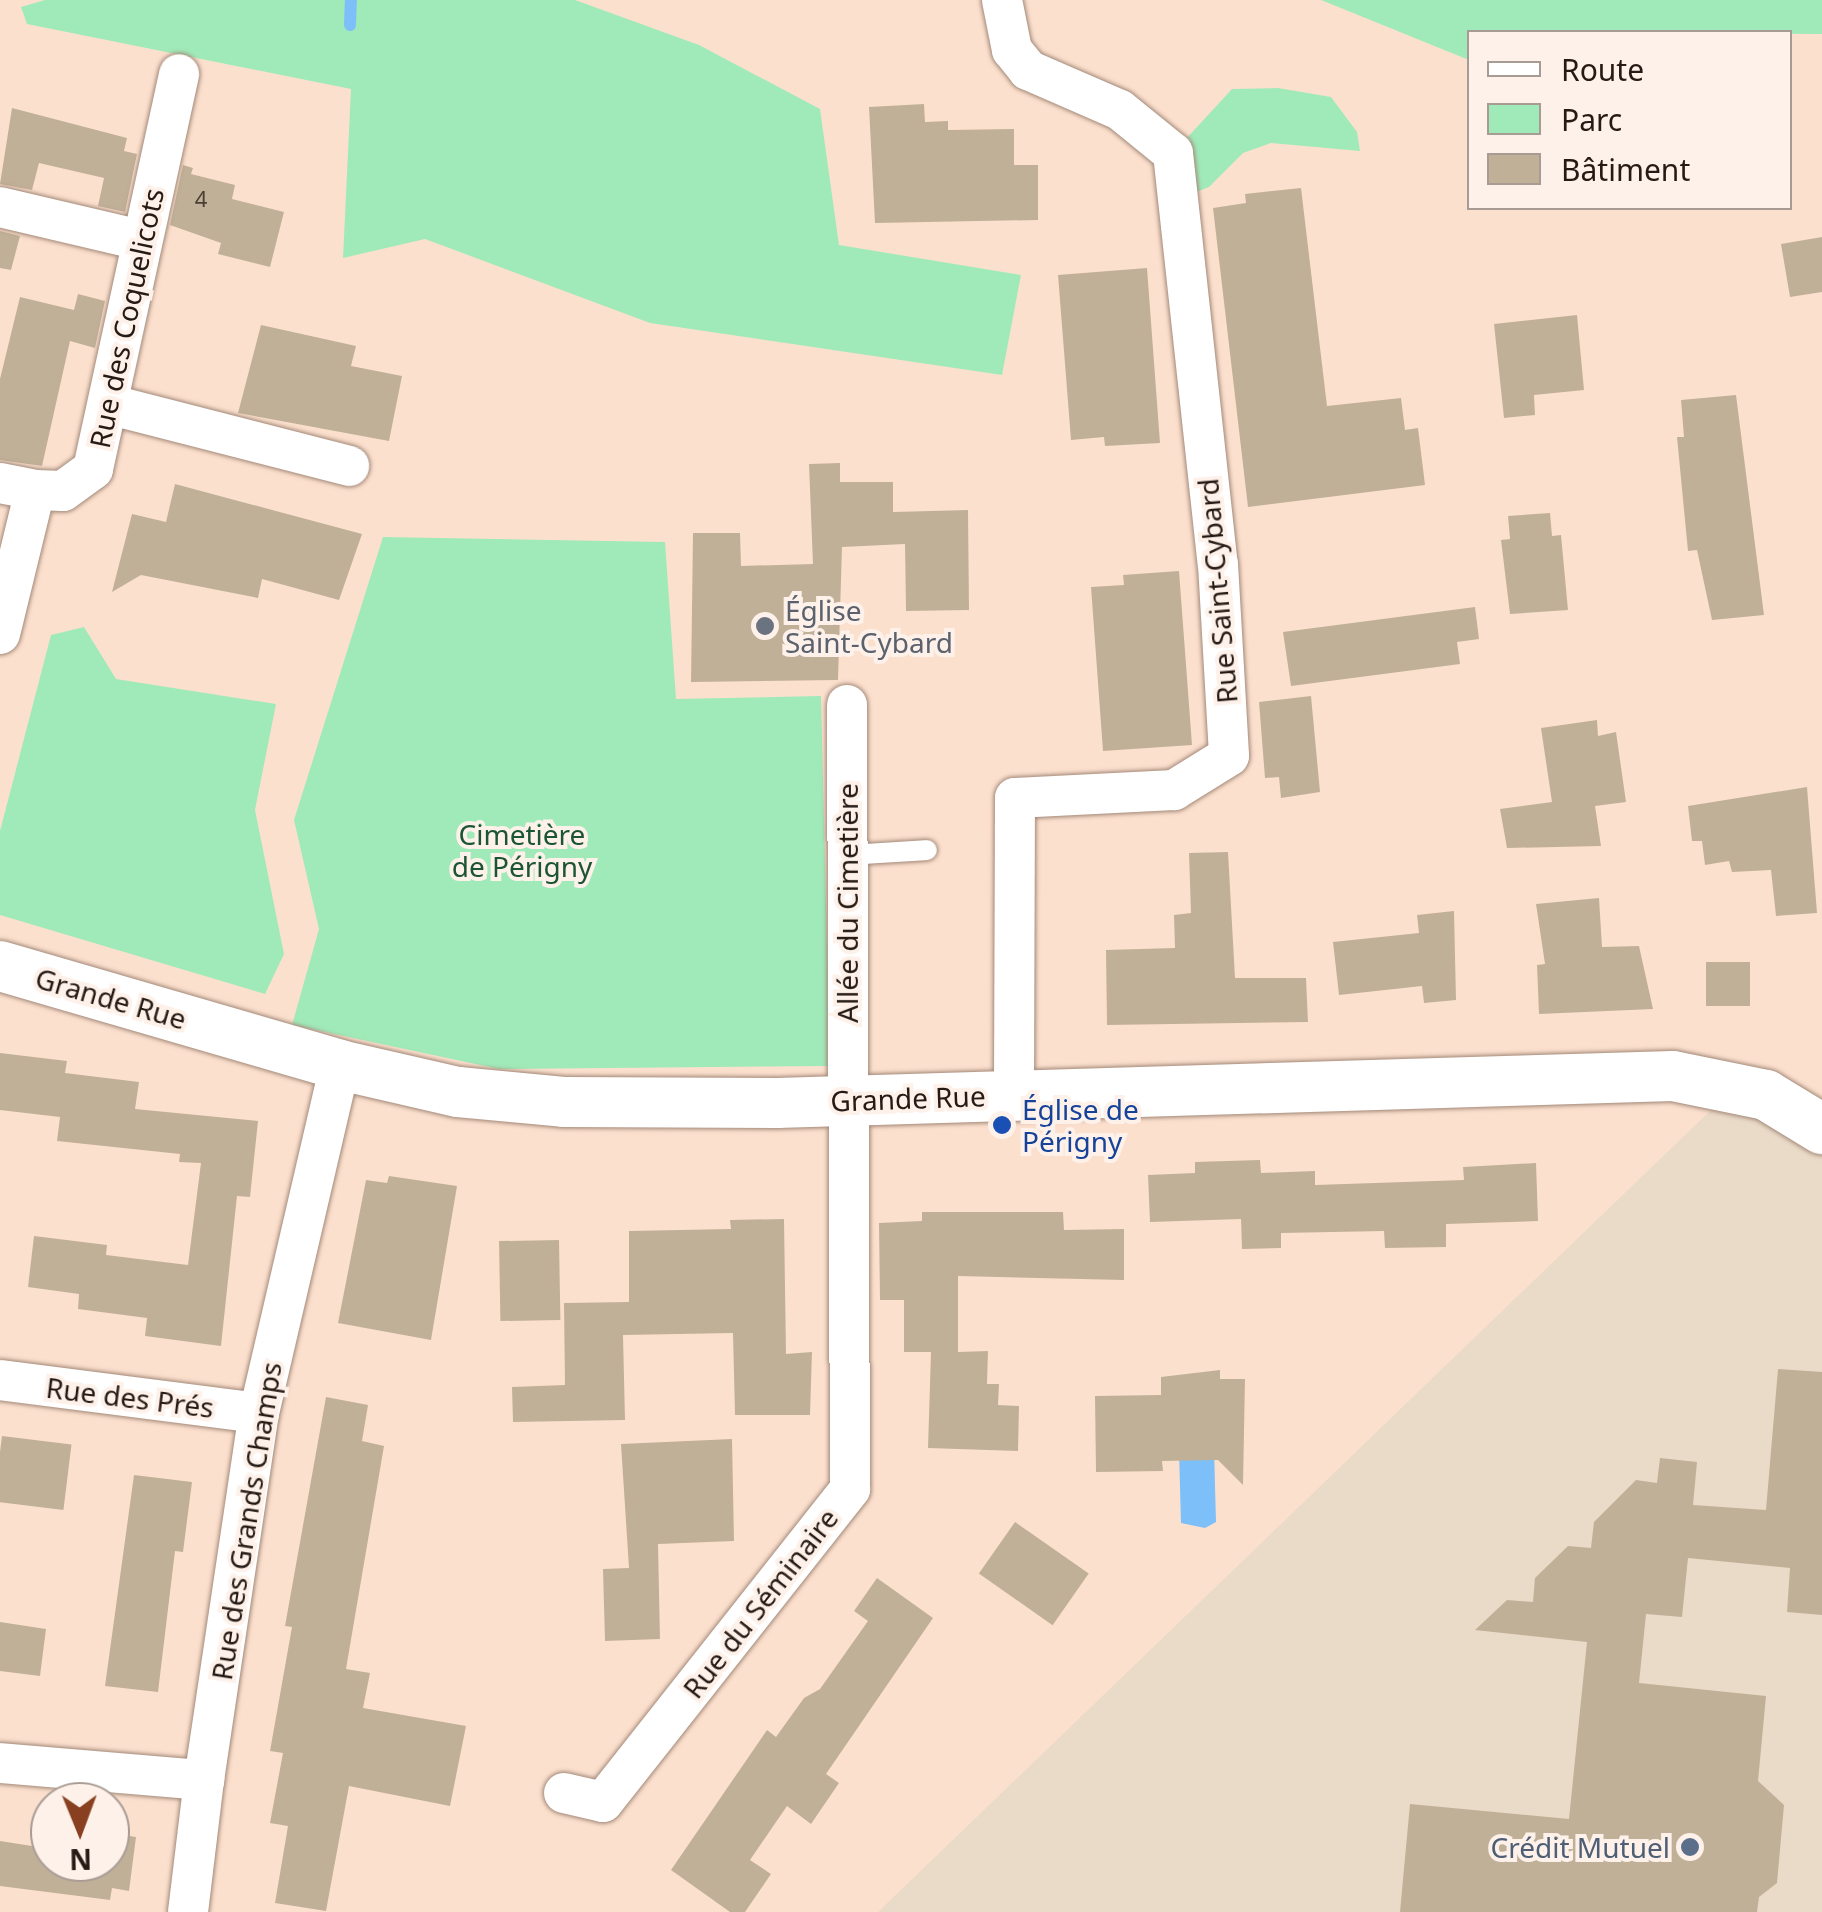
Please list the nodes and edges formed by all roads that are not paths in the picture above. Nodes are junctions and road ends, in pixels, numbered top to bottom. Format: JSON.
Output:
{"nodes":[{"id":1,"x":1002,"y":0,"type":"edge"},
{"id":2,"x":178,"y":74,"type":"dead end"},
{"id":3,"x":0,"y":207,"type":"edge"},
{"id":4,"x":141,"y":240,"type":"junction"},
{"id":5,"x":108,"y":404,"type":"junction"},
{"id":6,"x":349,"y":466,"type":"dead end"},
{"id":7,"x":18,"y":487,"type":"edge"},
{"id":8,"x":0,"y":634,"type":"edge"},
{"id":9,"x":847,"y":705,"type":"dead end"},
{"id":10,"x":926,"y":850,"type":"dead end"},
{"id":11,"x":848,"y":855,"type":"junction"},
{"id":12,"x":0,"y":966,"type":"edge"},
{"id":13,"x":340,"y":1065,"type":"junction"},
{"id":14,"x":1014,"y":1094,"type":"junction"},
{"id":15,"x":846,"y":1101,"type":"junction"},
{"id":16,"x":1822,"y":1129,"type":"edge"},
{"id":17,"x":0,"y":1380,"type":"edge"},
{"id":18,"x":260,"y":1413,"type":"junction"},
{"id":19,"x":0,"y":1763,"type":"edge"},
{"id":20,"x":204,"y":1780,"type":"junction"},
{"id":21,"x":564,"y":1793,"type":"dead end"},
{"id":22,"x":188,"y":1912,"type":"edge"}],
"edges":[{"from":1,"to":14,"type":"street","name":"Rue Saint-Cybard"},
{"from":2,"to":4,"type":"street","name":"Rue des Coquelicots"},
{"from":3,"to":4,"type":"street"},
{"from":4,"to":5,"type":"street","name":"Rue des Coquelicots"},
{"from":5,"to":6,"type":"street"},
{"from":5,"to":7,"type":"street","name":"Rue des Coquelicots"},
{"from":7,"to":8,"type":"street","name":"Rue des Coquelicots"},
{"from":9,"to":11,"type":"street","name":"Allée du Cimetière"},
{"from":10,"to":11,"type":"lane"},
{"from":11,"to":15,"type":"street","name":"Allée du Cimetière"},
{"from":12,"to":13,"type":"street","name":"Grande Rue"},
{"from":13,"to":15,"type":"street","name":"Grande Rue"},
{"from":13,"to":18,"type":"street","name":"Rue des Grands Champs"},
{"from":14,"to":15,"type":"street","name":"Grande Rue"},
{"from":14,"to":16,"type":"street","name":"Grande Rue"},
{"from":15,"to":21,"type":"street","name":"Rue du Séminaire"},
{"from":17,"to":18,"type":"street","name":"Rue des Prés"},
{"from":18,"to":20,"type":"street","name":"Rue des Grands Champs"},
{"from":19,"to":20,"type":"street"},
{"from":20,"to":22,"type":"street","name":"Rue des Grands Champs"}]}
